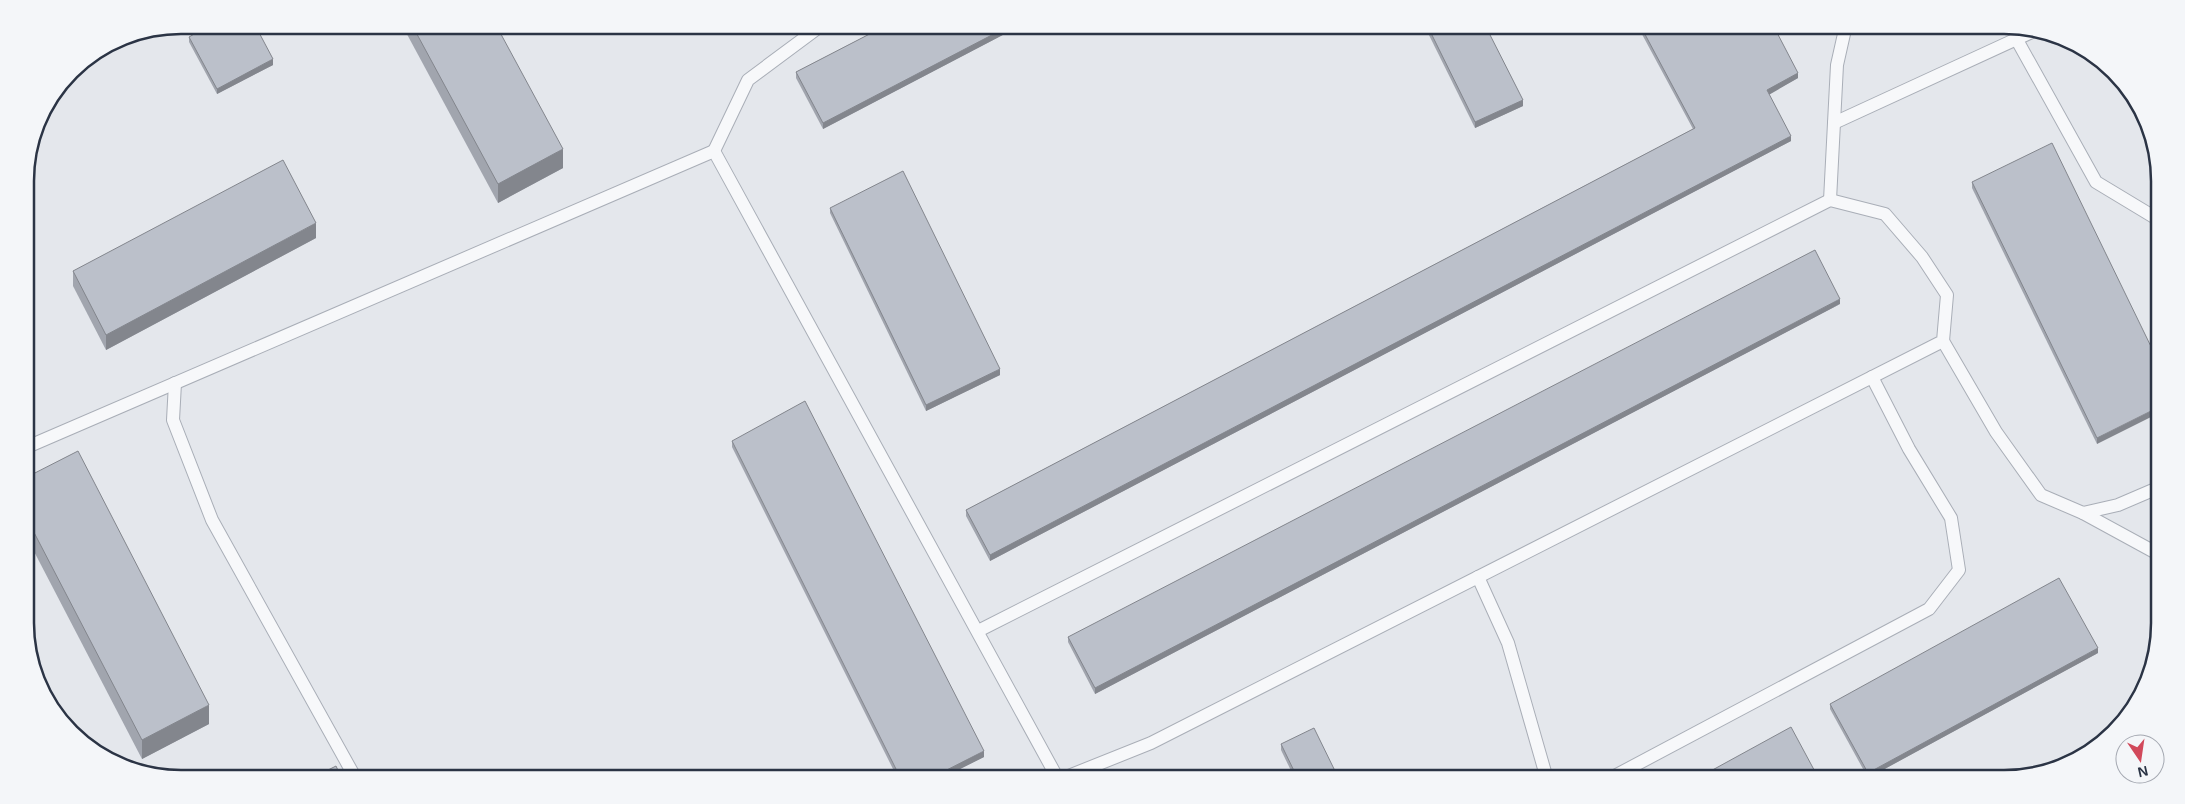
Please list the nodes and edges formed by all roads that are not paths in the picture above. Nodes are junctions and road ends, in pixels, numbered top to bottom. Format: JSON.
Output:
{"nodes":[{"id":1,"x":810,"y":34,"type":"edge"},
{"id":2,"x":1844,"y":34,"type":"edge"},
{"id":3,"x":2026,"y":36,"type":"edge"},
{"id":4,"x":2017,"y":40,"type":"junction"},
{"id":5,"x":1834,"y":123,"type":"junction"},
{"id":6,"x":714,"y":152,"type":"junction"},
{"id":7,"x":1830,"y":200,"type":"junction"},
{"id":8,"x":2151,"y":215,"type":"edge"},
{"id":9,"x":1943,"y":341,"type":"junction"},
{"id":10,"x":1872,"y":376,"type":"junction"},
{"id":11,"x":175,"y":383,"type":"junction"},
{"id":12,"x":34,"y":444,"type":"edge"},
{"id":13,"x":2151,"y":491,"type":"edge"},
{"id":14,"x":2083,"y":514,"type":"junction"},
{"id":15,"x":2151,"y":550,"type":"edge"},
{"id":16,"x":1478,"y":577,"type":"junction"},
{"id":17,"x":978,"y":631,"type":"junction"},
{"id":18,"x":351,"y":770,"type":"edge"},
{"id":19,"x":1055,"y":770,"type":"edge"},
{"id":20,"x":1083,"y":770,"type":"edge"},
{"id":21,"x":1545,"y":770,"type":"edge"},
{"id":22,"x":1626,"y":770,"type":"edge"}],
"edges":[{"from":1,"to":6,"type":"lane"},
{"from":2,"to":5,"type":"lane"},
{"from":3,"to":4,"type":"lane"},
{"from":4,"to":5,"type":"lane"},
{"from":4,"to":8,"type":"lane"},
{"from":5,"to":7,"type":"lane"},
{"from":6,"to":11,"type":"lane"},
{"from":6,"to":17,"type":"lane"},
{"from":7,"to":9,"type":"lane"},
{"from":7,"to":17,"type":"lane"},
{"from":9,"to":10,"type":"lane"},
{"from":9,"to":14,"type":"lane"},
{"from":10,"to":16,"type":"lane"},
{"from":10,"to":22,"type":"lane"},
{"from":11,"to":12,"type":"lane"},
{"from":11,"to":18,"type":"lane"},
{"from":13,"to":14,"type":"lane"},
{"from":14,"to":15,"type":"lane"},
{"from":16,"to":20,"type":"lane"},
{"from":16,"to":21,"type":"lane"},
{"from":17,"to":19,"type":"lane"}]}
